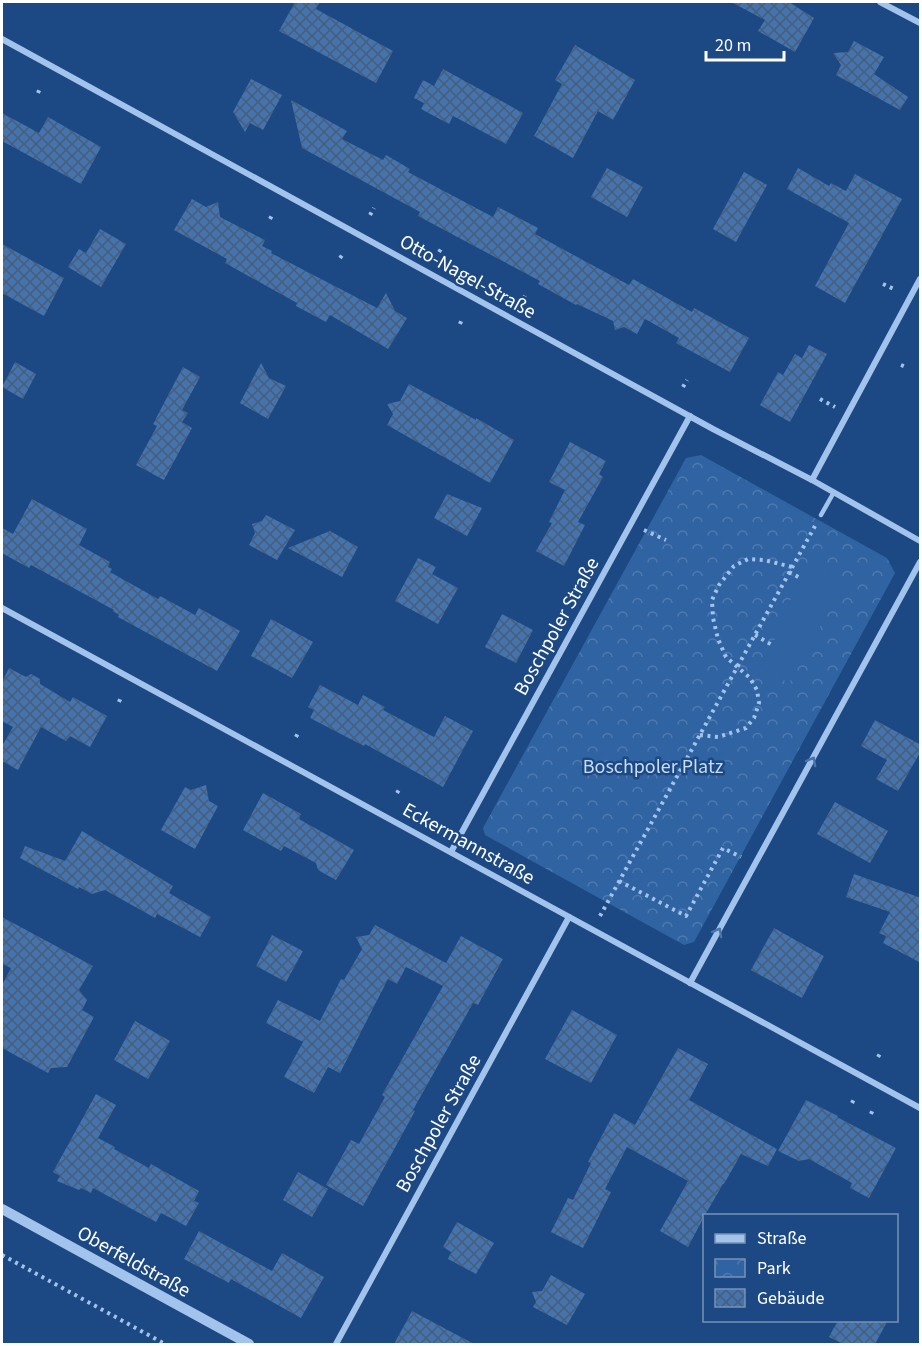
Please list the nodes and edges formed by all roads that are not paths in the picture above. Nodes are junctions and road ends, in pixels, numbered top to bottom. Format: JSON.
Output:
{"nodes":[{"id":1,"x":880,"y":2,"type":"edge"},
{"id":2,"x":921,"y":23,"type":"edge"},
{"id":3,"x":2,"y":39,"type":"edge"},
{"id":4,"x":921,"y":279,"type":"edge"},
{"id":5,"x":690,"y":417,"type":"junction"},
{"id":6,"x":812,"y":480,"type":"junction"},
{"id":7,"x":834,"y":492,"type":"junction"},
{"id":8,"x":821,"y":515,"type":"road end"},
{"id":9,"x":921,"y":541,"type":"edge"},
{"id":10,"x":921,"y":562,"type":"edge"},
{"id":11,"x":2,"y":608,"type":"edge"},
{"id":12,"x":451,"y":852,"type":"junction"},
{"id":13,"x":569,"y":916,"type":"junction"},
{"id":14,"x":690,"y":983,"type":"junction"},
{"id":15,"x":921,"y":1108,"type":"edge"},
{"id":16,"x":2,"y":1209,"type":"edge"},
{"id":17,"x":249,"y":1344,"type":"edge"},
{"id":18,"x":336,"y":1344,"type":"edge"}],
"edges":[{"from":1,"to":2,"type":"street"},
{"from":3,"to":5,"type":"street","name":"Otto-Nagel-Straße"},
{"from":4,"to":6,"type":"street"},
{"from":5,"to":6,"type":"street","name":"Otto-Nagel-Straße"},
{"from":5,"to":12,"type":"street","name":"Boschpoler Straße"},
{"from":6,"to":7,"type":"street","name":"Otto-Nagel-Straße"},
{"from":7,"to":8,"type":"lane"},
{"from":7,"to":9,"type":"street","name":"Otto-Nagel-Straße"},
{"from":14,"to":10,"type":"street","one_way":true},
{"from":11,"to":12,"type":"street","name":"Eckermannstraße"},
{"from":12,"to":13,"type":"street","name":"Eckermannstraße"},
{"from":13,"to":14,"type":"street","name":"Eckermannstraße"},
{"from":13,"to":18,"type":"street","name":"Boschpoler Straße"},
{"from":14,"to":15,"type":"street","name":"Eckermannstraße"},
{"from":16,"to":17,"type":"street","name":"Oberfeldstraße"}]}
